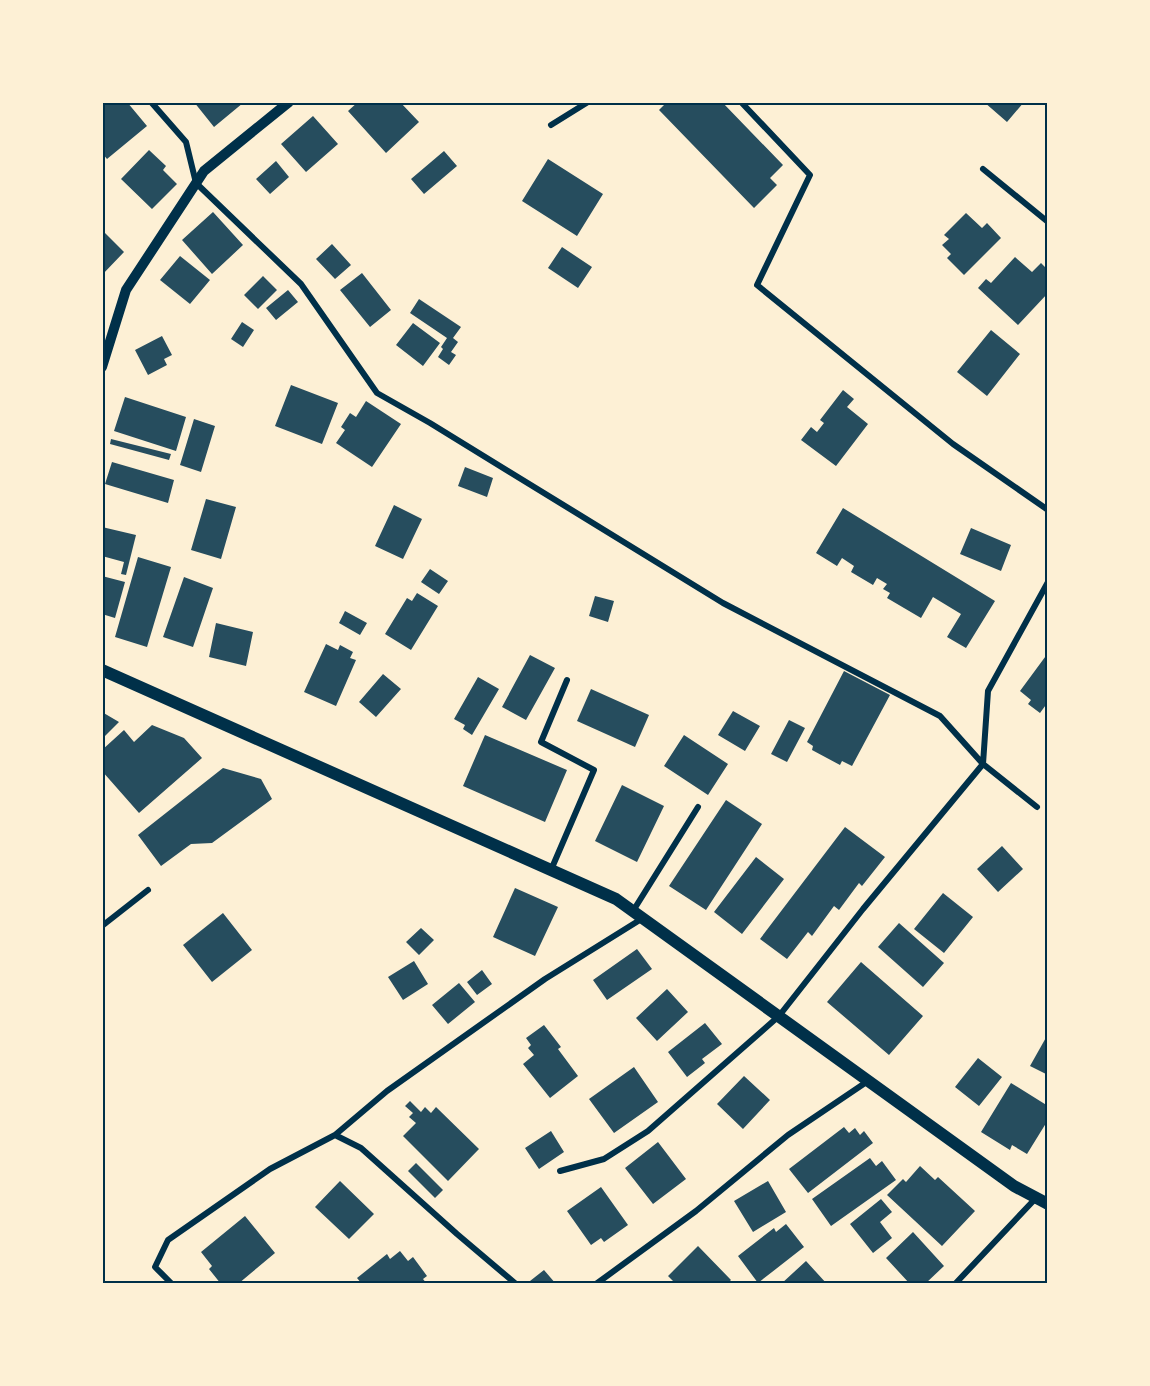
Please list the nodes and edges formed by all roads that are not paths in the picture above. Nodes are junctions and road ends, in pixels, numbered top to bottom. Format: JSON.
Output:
{"nodes":[{"id":1,"x":151,"y":102,"type":"edge"},
{"id":2,"x":289,"y":102,"type":"edge"},
{"id":3,"x":588,"y":102,"type":"edge"},
{"id":4,"x":741,"y":102,"type":"edge"},
{"id":5,"x":551,"y":125,"type":"dead end"},
{"id":6,"x":983,"y":169,"type":"dead end"},
{"id":7,"x":196,"y":183,"type":"junction"},
{"id":8,"x":1048,"y":222,"type":"edge"},
{"id":9,"x":102,"y":367,"type":"edge"},
{"id":10,"x":1048,"y":510,"type":"edge"},
{"id":11,"x":1048,"y":582,"type":"edge"},
{"id":12,"x":102,"y":670,"type":"edge"},
{"id":13,"x":567,"y":680,"type":"dead end"},
{"id":14,"x":983,"y":764,"type":"junction"},
{"id":15,"x":698,"y":807,"type":"dead end"},
{"id":16,"x":1037,"y":807,"type":"dead end"},
{"id":17,"x":551,"y":870,"type":"junction"},
{"id":18,"x":148,"y":890,"type":"dead end"},
{"id":19,"x":638,"y":915,"type":"junction"},
{"id":20,"x":102,"y":926,"type":"edge"},
{"id":21,"x":778,"y":1016,"type":"junction"},
{"id":22,"x":868,"y":1081,"type":"junction"},
{"id":23,"x":335,"y":1135,"type":"junction"},
{"id":24,"x":560,"y":1171,"type":"dead end"},
{"id":25,"x":1036,"y":1198,"type":"junction"},
{"id":26,"x":1048,"y":1204,"type":"edge"},
{"id":27,"x":172,"y":1284,"type":"edge"},
{"id":28,"x":516,"y":1284,"type":"edge"},
{"id":29,"x":596,"y":1284,"type":"edge"},
{"id":30,"x":955,"y":1284,"type":"edge"}],
"edges":[{"from":1,"to":7,"type":"street"},
{"from":2,"to":7,"type":"street"},
{"from":3,"to":5,"type":"street"},
{"from":4,"to":10,"type":"street"},
{"from":6,"to":8,"type":"street"},
{"from":7,"to":9,"type":"street"},
{"from":7,"to":14,"type":"street"},
{"from":11,"to":14,"type":"street"},
{"from":12,"to":17,"type":"main road"},
{"from":13,"to":17,"type":"street"},
{"from":14,"to":16,"type":"street"},
{"from":14,"to":21,"type":"street"},
{"from":15,"to":19,"type":"street"},
{"from":17,"to":19,"type":"main road"},
{"from":18,"to":20,"type":"street"},
{"from":19,"to":21,"type":"main road"},
{"from":19,"to":23,"type":"street"},
{"from":21,"to":22,"type":"main road"},
{"from":21,"to":24,"type":"street"},
{"from":22,"to":25,"type":"main road"},
{"from":22,"to":29,"type":"street"},
{"from":23,"to":27,"type":"street"},
{"from":23,"to":28,"type":"street"},
{"from":25,"to":26,"type":"main road"},
{"from":25,"to":30,"type":"street"}]}
